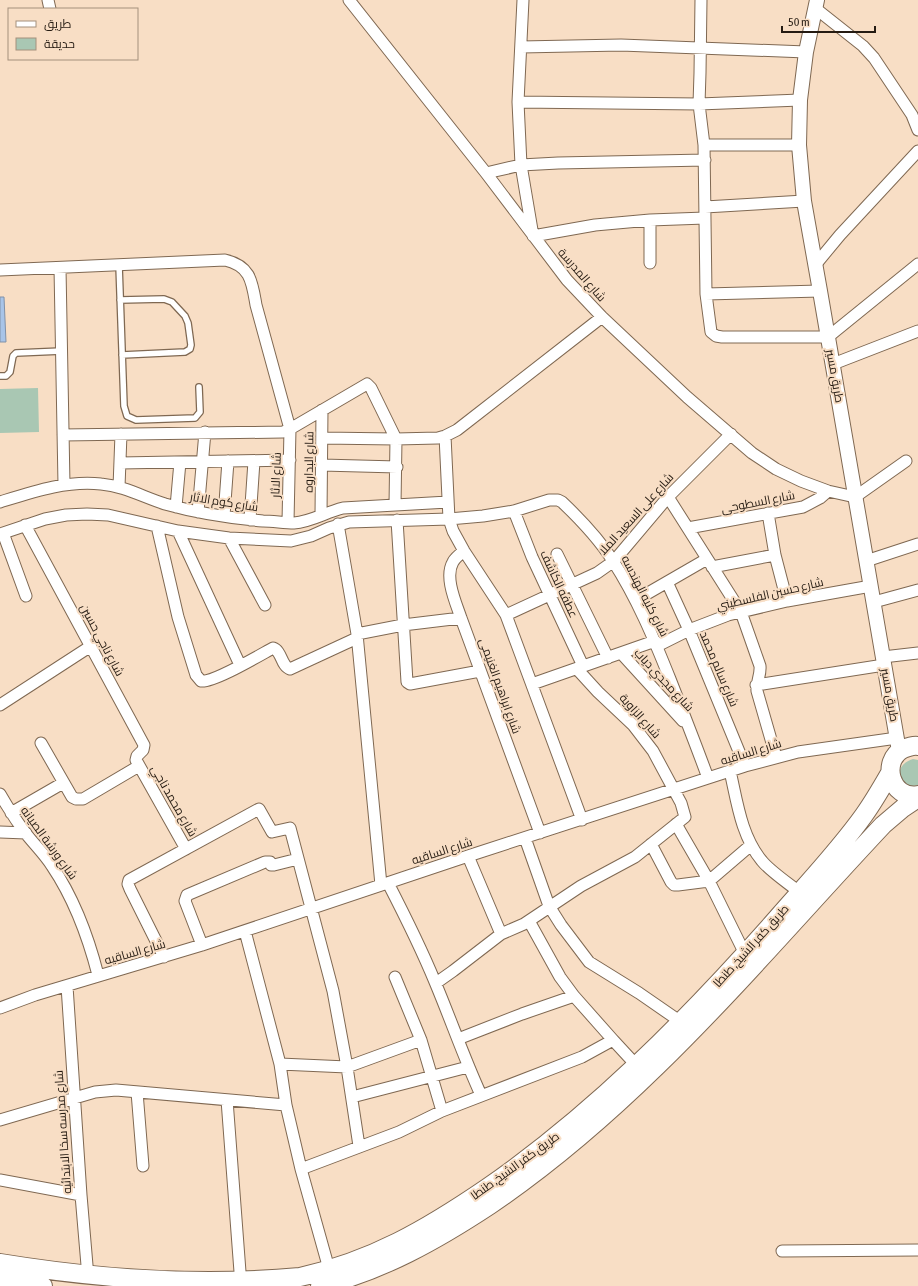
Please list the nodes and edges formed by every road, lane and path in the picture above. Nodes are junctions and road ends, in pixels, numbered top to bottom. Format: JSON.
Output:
{"nodes":[{"id":1,"x":349,"y":0,"type":"edge"},
{"id":2,"x":523,"y":0,"type":"edge"},
{"id":3,"x":701,"y":0,"type":"edge"},
{"id":4,"x":816,"y":4,"type":"edge"},
{"id":5,"x":521,"y":47,"type":"junction"},
{"id":6,"x":700,"y":48,"type":"junction"},
{"id":7,"x":806,"y":52,"type":"junction"},
{"id":8,"x":800,"y":100,"type":"junction"},
{"id":9,"x":518,"y":102,"type":"junction"},
{"id":10,"x":699,"y":104,"type":"junction"},
{"id":11,"x":918,"y":130,"type":"edge"},
{"id":12,"x":704,"y":145,"type":"junction"},
{"id":13,"x":799,"y":145,"type":"junction"},
{"id":14,"x":918,"y":151,"type":"edge"},
{"id":15,"x":705,"y":160,"type":"junction"},
{"id":16,"x":522,"y":165,"type":"junction"},
{"id":17,"x":486,"y":173,"type":"junction"},
{"id":18,"x":804,"y":201,"type":"junction"},
{"id":19,"x":705,"y":213,"type":"junction"},
{"id":20,"x":650,"y":220,"type":"junction"},
{"id":21,"x":533,"y":236,"type":"junction"},
{"id":22,"x":650,"y":263,"type":"dead end"},
{"id":23,"x":816,"y":264,"type":"junction"},
{"id":24,"x":918,"y":264,"type":"edge"},
{"id":25,"x":119,"y":265,"type":"junction"},
{"id":26,"x":60,"y":268,"type":"junction"},
{"id":27,"x":0,"y":270,"type":"edge"},
{"id":28,"x":820,"y":291,"type":"junction"},
{"id":29,"x":706,"y":294,"type":"junction"},
{"id":30,"x":120,"y":300,"type":"junction"},
{"id":31,"x":602,"y":317,"type":"junction"},
{"id":32,"x":918,"y":331,"type":"edge"},
{"id":33,"x":828,"y":337,"type":"junction"},
{"id":34,"x":62,"y":351,"type":"junction"},
{"id":35,"x":122,"y":355,"type":"junction"},
{"id":36,"x":833,"y":364,"type":"junction"},
{"id":37,"x":0,"y":376,"type":"edge"},
{"id":38,"x":199,"y":387,"type":"dead end"},
{"id":39,"x":322,"y":410,"type":"junction"},
{"id":40,"x":290,"y":429,"type":"junction"},
{"id":41,"x":205,"y":432,"type":"junction"},
{"id":42,"x":63,"y":434,"type":"junction"},
{"id":43,"x":121,"y":434,"type":"junction"},
{"id":44,"x":731,"y":434,"type":"junction"},
{"id":45,"x":445,"y":436,"type":"junction"},
{"id":46,"x":322,"y":438,"type":"junction"},
{"id":47,"x":396,"y":439,"type":"junction"},
{"id":48,"x":290,"y":460,"type":"junction"},
{"id":49,"x":228,"y":461,"type":"junction"},
{"id":50,"x":254,"y":461,"type":"junction"},
{"id":51,"x":906,"y":461,"type":"dead end"},
{"id":52,"x":180,"y":462,"type":"junction"},
{"id":53,"x":202,"y":462,"type":"junction"},
{"id":54,"x":120,"y":463,"type":"junction"},
{"id":55,"x":322,"y":465,"type":"junction"},
{"id":56,"x":397,"y":467,"type":"junction"},
{"id":57,"x":64,"y":485,"type":"junction"},
{"id":58,"x":118,"y":487,"type":"junction"},
{"id":59,"x":828,"y":491,"type":"junction"},
{"id":60,"x":668,"y":497,"type":"junction"},
{"id":61,"x":855,"y":497,"type":"junction"},
{"id":62,"x":0,"y":502,"type":"edge"},
{"id":63,"x":448,"y":502,"type":"junction"},
{"id":64,"x":395,"y":505,"type":"junction"},
{"id":65,"x":176,"y":506,"type":"junction"},
{"id":66,"x":514,"y":510,"type":"junction"},
{"id":67,"x":198,"y":512,"type":"junction"},
{"id":68,"x":768,"y":513,"type":"junction"},
{"id":69,"x":321,"y":515,"type":"junction"},
{"id":70,"x":224,"y":516,"type":"junction"},
{"id":71,"x":448,"y":519,"type":"junction"},
{"id":72,"x":250,"y":520,"type":"junction"},
{"id":73,"x":397,"y":520,"type":"junction"},
{"id":74,"x":288,"y":522,"type":"junction"},
{"id":75,"x":25,"y":524,"type":"junction"},
{"id":76,"x":338,"y":524,"type":"junction"},
{"id":77,"x":157,"y":526,"type":"junction"},
{"id":78,"x":688,"y":528,"type":"junction"},
{"id":79,"x":178,"y":531,"type":"junction"},
{"id":80,"x":2,"y":533,"type":"edge"},
{"id":81,"x":229,"y":538,"type":"junction"},
{"id":82,"x":918,"y":544,"type":"edge"},
{"id":83,"x":464,"y":551,"type":"junction"},
{"id":84,"x":558,"y":554,"type":"dead end"},
{"id":85,"x":775,"y":555,"type":"junction"},
{"id":86,"x":614,"y":561,"type":"junction"},
{"id":87,"x":866,"y":561,"type":"junction"},
{"id":88,"x":710,"y":563,"type":"junction"},
{"id":89,"x":667,"y":582,"type":"junction"},
{"id":90,"x":572,"y":585,"type":"junction"},
{"id":91,"x":871,"y":586,"type":"junction"},
{"id":92,"x":918,"y":590,"type":"edge"},
{"id":93,"x":550,"y":595,"type":"junction"},
{"id":94,"x":26,"y":596,"type":"dead end"},
{"id":95,"x":636,"y":600,"type":"junction"},
{"id":96,"x":787,"y":601,"type":"junction"},
{"id":97,"x":874,"y":602,"type":"junction"},
{"id":98,"x":265,"y":605,"type":"dead end"},
{"id":99,"x":741,"y":612,"type":"junction"},
{"id":100,"x":506,"y":615,"type":"junction"},
{"id":101,"x":461,"y":618,"type":"junction"},
{"id":102,"x":403,"y":625,"type":"junction"},
{"id":103,"x":689,"y":630,"type":"junction"},
{"id":104,"x":357,"y":636,"type":"junction"},
{"id":105,"x":656,"y":643,"type":"junction"},
{"id":106,"x":91,"y":646,"type":"junction"},
{"id":107,"x":621,"y":653,"type":"junction"},
{"id":108,"x":918,"y":653,"type":"edge"},
{"id":109,"x":608,"y":658,"type":"junction"},
{"id":110,"x":884,"y":661,"type":"junction"},
{"id":111,"x":240,"y":665,"type":"junction"},
{"id":112,"x":580,"y":668,"type":"junction"},
{"id":113,"x":480,"y":671,"type":"junction"},
{"id":114,"x":532,"y":684,"type":"junction"},
{"id":115,"x":756,"y":685,"type":"junction"},
{"id":116,"x":0,"y":705,"type":"edge"},
{"id":117,"x":688,"y":725,"type":"junction"},
{"id":118,"x":41,"y":743,"type":"dead end"},
{"id":119,"x":909,"y":745,"type":"edge"},
{"id":120,"x":776,"y":757,"type":"junction"},
{"id":121,"x":139,"y":766,"type":"junction"},
{"id":122,"x":745,"y":766,"type":"junction"},
{"id":123,"x":730,"y":771,"type":"junction"},
{"id":124,"x":890,"y":773,"type":"junction"},
{"id":125,"x":708,"y":778,"type":"junction"},
{"id":126,"x":63,"y":783,"type":"junction"},
{"id":127,"x":674,"y":790,"type":"junction"},
{"id":128,"x":0,"y":794,"type":"edge"},
{"id":129,"x":918,"y":796,"type":"edge"},
{"id":130,"x":11,"y":813,"type":"junction"},
{"id":131,"x":582,"y":820,"type":"junction"},
{"id":132,"x":676,"y":824,"type":"junction"},
{"id":133,"x":0,"y":832,"type":"edge"},
{"id":134,"x":26,"y":833,"type":"junction"},
{"id":135,"x":540,"y":833,"type":"junction"},
{"id":136,"x":525,"y":838,"type":"junction"},
{"id":137,"x":651,"y":844,"type":"junction"},
{"id":138,"x":751,"y":845,"type":"junction"},
{"id":139,"x":186,"y":849,"type":"junction"},
{"id":140,"x":468,"y":856,"type":"junction"},
{"id":141,"x":298,"y":859,"type":"junction"},
{"id":142,"x":709,"y":881,"type":"junction"},
{"id":143,"x":385,"y":884,"type":"junction"},
{"id":144,"x":800,"y":892,"type":"junction"},
{"id":145,"x":549,"y":906,"type":"junction"},
{"id":146,"x":310,"y":909,"type":"junction"},
{"id":147,"x":528,"y":921,"type":"junction"},
{"id":148,"x":245,"y":931,"type":"junction"},
{"id":149,"x":501,"y":934,"type":"junction"},
{"id":150,"x":202,"y":945,"type":"junction"},
{"id":151,"x":745,"y":954,"type":"junction"},
{"id":152,"x":164,"y":957,"type":"junction"},
{"id":153,"x":98,"y":975,"type":"junction"},
{"id":154,"x":395,"y":977,"type":"dead end"},
{"id":155,"x":436,"y":983,"type":"junction"},
{"id":156,"x":67,"y":986,"type":"junction"},
{"id":157,"x":574,"y":996,"type":"junction"},
{"id":158,"x":0,"y":1008,"type":"edge"},
{"id":159,"x":681,"y":1022,"type":"junction"},
{"id":160,"x":458,"y":1039,"type":"junction"},
{"id":161,"x":421,"y":1040,"type":"junction"},
{"id":162,"x":613,"y":1040,"type":"junction"},
{"id":163,"x":280,"y":1064,"type":"junction"},
{"id":164,"x":637,"y":1066,"type":"junction"},
{"id":165,"x":347,"y":1067,"type":"junction"},
{"id":166,"x":468,"y":1067,"type":"junction"},
{"id":167,"x":432,"y":1076,"type":"junction"},
{"id":168,"x":137,"y":1092,"type":"junction"},
{"id":169,"x":481,"y":1096,"type":"junction"},
{"id":170,"x":352,"y":1097,"type":"junction"},
{"id":171,"x":74,"y":1098,"type":"junction"},
{"id":172,"x":227,"y":1100,"type":"junction"},
{"id":173,"x":286,"y":1105,"type":"junction"},
{"id":174,"x":442,"y":1111,"type":"junction"},
{"id":175,"x":0,"y":1120,"type":"edge"},
{"id":176,"x":359,"y":1146,"type":"junction"},
{"id":177,"x":142,"y":1166,"type":"dead end"},
{"id":178,"x":301,"y":1169,"type":"junction"},
{"id":179,"x":0,"y":1180,"type":"edge"},
{"id":180,"x":80,"y":1195,"type":"junction"},
{"id":181,"x":918,"y":1250,"type":"edge"},
{"id":182,"x":782,"y":1251,"type":"dead end"},
{"id":183,"x":0,"y":1263,"type":"edge"},
{"id":184,"x":329,"y":1269,"type":"junction"},
{"id":185,"x":88,"y":1277,"type":"junction"},
{"id":186,"x":0,"y":1279,"type":"edge"},
{"id":187,"x":241,"y":1285,"type":"junction"},
{"id":188,"x":43,"y":1286,"type":"edge"},
{"id":189,"x":320,"y":1286,"type":"edge"}],
"edges":[{"from":1,"to":17,"type":"street","name":"شارع المدرسة"},
{"from":2,"to":5,"type":"street"},
{"from":3,"to":6,"type":"street"},
{"from":4,"to":7,"type":"street","name":"طريق مسير"},
{"from":4,"to":11,"type":"street"},
{"from":5,"to":6,"type":"street"},
{"from":5,"to":9,"type":"street"},
{"from":6,"to":7,"type":"street"},
{"from":6,"to":10,"type":"street"},
{"from":7,"to":8,"type":"street","name":"طريق مسير"},
{"from":8,"to":10,"type":"street"},
{"from":8,"to":13,"type":"street","name":"طريق مسير"},
{"from":9,"to":10,"type":"street"},
{"from":9,"to":16,"type":"street"},
{"from":10,"to":12,"type":"street"},
{"from":12,"to":13,"type":"street"},
{"from":12,"to":15,"type":"street"},
{"from":13,"to":18,"type":"street","name":"طريق مسير"},
{"from":14,"to":23,"type":"street"},
{"from":15,"to":16,"type":"street"},
{"from":15,"to":19,"type":"street"},
{"from":16,"to":17,"type":"street"},
{"from":16,"to":21,"type":"street"},
{"from":17,"to":21,"type":"street","name":"شارع المدرسة"},
{"from":18,"to":19,"type":"street"},
{"from":18,"to":23,"type":"street","name":"طريق مسير"},
{"from":19,"to":20,"type":"street"},
{"from":19,"to":29,"type":"street"},
{"from":20,"to":21,"type":"street"},
{"from":20,"to":22,"type":"street"},
{"from":21,"to":31,"type":"street","name":"شارع المدرسة"},
{"from":23,"to":28,"type":"street","name":"طريق مسير"},
{"from":24,"to":33,"type":"street"},
{"from":25,"to":26,"type":"street","name":"شارع الاثار"},
{"from":25,"to":30,"type":"lane"},
{"from":25,"to":40,"type":"street","name":"شارع الاثار"},
{"from":26,"to":27,"type":"street","name":"شارع الاثار"},
{"from":26,"to":34,"type":"street"},
{"from":28,"to":29,"type":"street"},
{"from":28,"to":33,"type":"street","name":"طريق مسير"},
{"from":29,"to":33,"type":"street"},
{"from":30,"to":35,"type":"lane"},
{"from":30,"to":35,"type":"lane"},
{"from":31,"to":44,"type":"street","name":"شارع المدرسة"},
{"from":31,"to":45,"type":"street"},
{"from":32,"to":36,"type":"street"},
{"from":33,"to":36,"type":"street","name":"طريق مسير"},
{"from":34,"to":37,"type":"lane"},
{"from":34,"to":42,"type":"street"},
{"from":35,"to":38,"type":"lane"},
{"from":36,"to":61,"type":"street","name":"طريق مسير"},
{"from":39,"to":40,"type":"street"},
{"from":39,"to":46,"type":"street","name":"شارع البداروه"},
{"from":39,"to":47,"type":"street"},
{"from":40,"to":41,"type":"street"},
{"from":40,"to":48,"type":"street","name":"شارع الاثار"},
{"from":41,"to":43,"type":"street"},
{"from":41,"to":53,"type":"street"},
{"from":42,"to":43,"type":"street"},
{"from":42,"to":57,"type":"street"},
{"from":43,"to":54,"type":"street"},
{"from":44,"to":59,"type":"street","name":"شارع المدرسة"},
{"from":44,"to":60,"type":"street","name":"شارع على السعيد الملا"},
{"from":45,"to":47,"type":"street"},
{"from":45,"to":63,"type":"street"},
{"from":46,"to":47,"type":"street"},
{"from":46,"to":55,"type":"street","name":"شارع البداروه"},
{"from":47,"to":56,"type":"street"},
{"from":48,"to":50,"type":"street"},
{"from":48,"to":74,"type":"street","name":"شارع الاثار"},
{"from":49,"to":50,"type":"street"},
{"from":49,"to":53,"type":"street"},
{"from":49,"to":70,"type":"street"},
{"from":50,"to":72,"type":"street"},
{"from":51,"to":61,"type":"street"},
{"from":52,"to":53,"type":"street"},
{"from":52,"to":54,"type":"street"},
{"from":52,"to":65,"type":"street"},
{"from":53,"to":67,"type":"street"},
{"from":54,"to":58,"type":"street"},
{"from":55,"to":56,"type":"street"},
{"from":55,"to":69,"type":"street","name":"شارع البداروه"},
{"from":56,"to":64,"type":"street"},
{"from":57,"to":58,"type":"street","name":"شارع كوم الاثار"},
{"from":57,"to":62,"type":"street","name":"شارع كوم الاثار"},
{"from":58,"to":65,"type":"street","name":"شارع كوم الاثار"},
{"from":59,"to":61,"type":"street","name":"شارع المدرسة"},
{"from":59,"to":68,"type":"street","name":"شارع السطوحى"},
{"from":60,"to":78,"type":"street"},
{"from":60,"to":86,"type":"street","name":"شارع على السعيد الملا"},
{"from":61,"to":87,"type":"street","name":"طريق مسير"},
{"from":63,"to":64,"type":"street","name":"شارع كوم الاثار"},
{"from":63,"to":71,"type":"street"},
{"from":64,"to":69,"type":"street","name":"شارع كوم الاثار"},
{"from":65,"to":67,"type":"street","name":"شارع كوم الاثار"},
{"from":66,"to":71,"type":"street","name":"شارع كليه الهندسه"},
{"from":66,"to":86,"type":"street","name":"شارع كليه الهندسه"},
{"from":66,"to":93,"type":"street","name":"عطفه الكاشف"},
{"from":67,"to":70,"type":"street","name":"شارع كوم الاثار"},
{"from":68,"to":78,"type":"street","name":"شارع السطوحى"},
{"from":68,"to":85,"type":"street"},
{"from":69,"to":74,"type":"street","name":"شارع كوم الاثار"},
{"from":70,"to":72,"type":"street","name":"شارع كوم الاثار"},
{"from":71,"to":73,"type":"street"},
{"from":71,"to":83,"type":"street"},
{"from":72,"to":74,"type":"street","name":"شارع كوم الاثار"},
{"from":73,"to":76,"type":"street"},
{"from":73,"to":102,"type":"street"},
{"from":75,"to":77,"type":"street"},
{"from":75,"to":80,"type":"street"},
{"from":75,"to":106,"type":"street","name":"شارع ناجي حسين"},
{"from":76,"to":81,"type":"street"},
{"from":76,"to":104,"type":"street"},
{"from":77,"to":79,"type":"street"},
{"from":77,"to":111,"type":"street"},
{"from":78,"to":88,"type":"street"},
{"from":79,"to":81,"type":"street"},
{"from":79,"to":111,"type":"street"},
{"from":80,"to":94,"type":"street"},
{"from":81,"to":98,"type":"street"},
{"from":82,"to":87,"type":"street"},
{"from":83,"to":100,"type":"street"},
{"from":83,"to":101,"type":"street","name":"شارع ابراهيم الغنيمى"},
{"from":84,"to":90,"type":"street"},
{"from":85,"to":88,"type":"street"},
{"from":85,"to":96,"type":"street"},
{"from":86,"to":90,"type":"street","name":"شارع على السعيد الملا"},
{"from":86,"to":95,"type":"street","name":"شارع كليه الهندسه"},
{"from":87,"to":91,"type":"street","name":"طريق مسير"},
{"from":88,"to":89,"type":"street"},
{"from":88,"to":99,"type":"street"},
{"from":89,"to":95,"type":"street"},
{"from":89,"to":103,"type":"street","name":"شارع سالم محمد"},
{"from":90,"to":93,"type":"street","name":"شارع على السعيد الملا"},
{"from":90,"to":109,"type":"street"},
{"from":91,"to":96,"type":"street","name":"شارع حسين الفلسطيني"},
{"from":91,"to":97,"type":"street","name":"طريق مسير"},
{"from":92,"to":97,"type":"street"},
{"from":93,"to":100,"type":"street","name":"شارع على السعيد الملا"},
{"from":93,"to":112,"type":"street","name":"عطفه الكاشف"},
{"from":95,"to":105,"type":"street","name":"شارع كليه الهندسه"},
{"from":96,"to":99,"type":"street","name":"شارع حسين الفلسطيني"},
{"from":97,"to":110,"type":"street","name":"طريق مسير"},
{"from":99,"to":103,"type":"street","name":"شارع حسين الفلسطيني"},
{"from":99,"to":115,"type":"street"},
{"from":100,"to":114,"type":"street"},
{"from":101,"to":102,"type":"street"},
{"from":101,"to":113,"type":"street","name":"شارع ابراهيم الغنيمى"},
{"from":102,"to":104,"type":"street"},
{"from":102,"to":113,"type":"street"},
{"from":103,"to":105,"type":"street","name":"شارع حسين الفلسطيني"},
{"from":103,"to":122,"type":"street","name":"شارع سالم محمد"},
{"from":104,"to":111,"type":"street"},
{"from":104,"to":143,"type":"street"},
{"from":105,"to":107,"type":"street","name":"شارع حسين الفلسطيني"},
{"from":105,"to":117,"type":"street","name":"شارع كليه الهندسه"},
{"from":106,"to":116,"type":"street"},
{"from":106,"to":121,"type":"street","name":"شارع ناجي حسين"},
{"from":107,"to":109,"type":"street","name":"شارع حسين الفلسطيني"},
{"from":107,"to":117,"type":"street","name":"شارع مجدي دياب"},
{"from":108,"to":110,"type":"street"},
{"from":109,"to":112,"type":"street","name":"شارع حسين الفلسطيني"},
{"from":110,"to":115,"type":"street"},
{"from":110,"to":119,"type":"street","name":"طريق مسير"},
{"from":112,"to":114,"type":"street","name":"شارع حسين الفلسطيني"},
{"from":112,"to":127,"type":"street","name":"شارع الزاوية"},
{"from":113,"to":135,"type":"street","name":"شارع ابراهيم الغنيمى"},
{"from":114,"to":131,"type":"street"},
{"from":115,"to":120,"type":"street"},
{"from":117,"to":125,"type":"street","name":"شارع كليه الهندسه"},
{"from":118,"to":126,"type":"street"},
{"from":119,"to":120,"type":"street","name":"شارع الساقيه"},
{"from":119,"to":124,"type":"main road","name":"طريق كفر الشيخ, طنطا"},
{"from":120,"to":122,"type":"street","name":"شارع الساقيه"},
{"from":121,"to":126,"type":"street"},
{"from":121,"to":139,"type":"street","name":"شارع محمد ناجي"},
{"from":122,"to":123,"type":"street","name":"شارع الساقيه"},
{"from":123,"to":125,"type":"street","name":"شارع الساقيه"},
{"from":123,"to":138,"type":"street"},
{"from":124,"to":129,"type":"main road"},
{"from":124,"to":144,"type":"main road","name":"طريق كفر الشيخ, طنطا"},
{"from":125,"to":127,"type":"street","name":"شارع الساقيه"},
{"from":126,"to":130,"type":"street"},
{"from":127,"to":131,"type":"street","name":"شارع الساقيه"},
{"from":127,"to":132,"type":"street","name":"شارع الزاوية"},
{"from":128,"to":130,"type":"street","name":"شارع ورشة الصيانه"},
{"from":129,"to":189,"type":"main road","name":"طريق كفر الشيخ, طنطا"},
{"from":130,"to":134,"type":"street","name":"شارع ورشة الصيانه"},
{"from":131,"to":135,"type":"street","name":"شارع الساقيه"},
{"from":132,"to":137,"type":"street"},
{"from":132,"to":142,"type":"street"},
{"from":133,"to":134,"type":"street"},
{"from":134,"to":153,"type":"street","name":"شارع ورشة الصيانه"},
{"from":135,"to":136,"type":"street","name":"شارع الساقيه"},
{"from":136,"to":140,"type":"street","name":"شارع الساقيه"},
{"from":136,"to":145,"type":"street"},
{"from":137,"to":142,"type":"street"},
{"from":137,"to":145,"type":"street"},
{"from":138,"to":142,"type":"street"},
{"from":138,"to":144,"type":"street"},
{"from":139,"to":141,"type":"street"},
{"from":139,"to":152,"type":"street"},
{"from":140,"to":143,"type":"street","name":"شارع الساقيه"},
{"from":140,"to":149,"type":"street"},
{"from":141,"to":146,"type":"street"},
{"from":141,"to":150,"type":"street"},
{"from":142,"to":151,"type":"street"},
{"from":143,"to":146,"type":"street","name":"شارع الساقيه"},
{"from":143,"to":155,"type":"street"},
{"from":144,"to":151,"type":"main road","name":"طريق كفر الشيخ, طنطا"},
{"from":145,"to":147,"type":"street"},
{"from":145,"to":159,"type":"street"},
{"from":146,"to":148,"type":"street","name":"شارع الساقيه"},
{"from":146,"to":165,"type":"street"},
{"from":147,"to":149,"type":"street"},
{"from":147,"to":157,"type":"street"},
{"from":148,"to":150,"type":"street","name":"شارع الساقيه"},
{"from":148,"to":163,"type":"street"},
{"from":149,"to":155,"type":"street"},
{"from":150,"to":152,"type":"street","name":"شارع الساقيه"},
{"from":151,"to":159,"type":"main road","name":"طريق كفر الشيخ, طنطا"},
{"from":152,"to":153,"type":"street","name":"شارع الساقيه"},
{"from":153,"to":156,"type":"street","name":"شارع الساقيه"},
{"from":154,"to":161,"type":"street"},
{"from":155,"to":160,"type":"street"},
{"from":156,"to":158,"type":"street","name":"شارع الساقيه"},
{"from":156,"to":171,"type":"street","name":"شارع مدرسه سخا الابتدائيه"},
{"from":157,"to":160,"type":"street"},
{"from":157,"to":162,"type":"street"},
{"from":159,"to":164,"type":"main road","name":"طريق كفر الشيخ, طنطا"},
{"from":160,"to":166,"type":"street"},
{"from":161,"to":165,"type":"street"},
{"from":161,"to":167,"type":"street"},
{"from":162,"to":164,"type":"street"},
{"from":162,"to":169,"type":"street"},
{"from":163,"to":165,"type":"street"},
{"from":163,"to":173,"type":"street"},
{"from":164,"to":184,"type":"main road","name":"طريق كفر الشيخ, طنطا"},
{"from":165,"to":170,"type":"street"},
{"from":166,"to":167,"type":"street"},
{"from":166,"to":169,"type":"street"},
{"from":167,"to":170,"type":"street"},
{"from":167,"to":174,"type":"street"},
{"from":168,"to":171,"type":"street"},
{"from":168,"to":172,"type":"street"},
{"from":168,"to":177,"type":"street"},
{"from":169,"to":174,"type":"street"},
{"from":170,"to":176,"type":"street"},
{"from":171,"to":175,"type":"street"},
{"from":171,"to":180,"type":"street","name":"شارع مدرسه سخا الابتدائيه"},
{"from":172,"to":173,"type":"street"},
{"from":172,"to":187,"type":"street"},
{"from":173,"to":178,"type":"street"},
{"from":174,"to":176,"type":"street"},
{"from":176,"to":178,"type":"street"},
{"from":178,"to":184,"type":"street"},
{"from":179,"to":180,"type":"street"},
{"from":180,"to":185,"type":"street","name":"شارع مدرسه سخا الابتدائيه"},
{"from":181,"to":182,"type":"street"},
{"from":183,"to":185,"type":"main road","name":"طريق كفر الشيخ, طنطا"},
{"from":184,"to":187,"type":"main road","name":"طريق كفر الشيخ, طنطا"},
{"from":185,"to":187,"type":"main road","name":"طريق كفر الشيخ, طنطا"},
{"from":186,"to":188,"type":"main road"}]}
